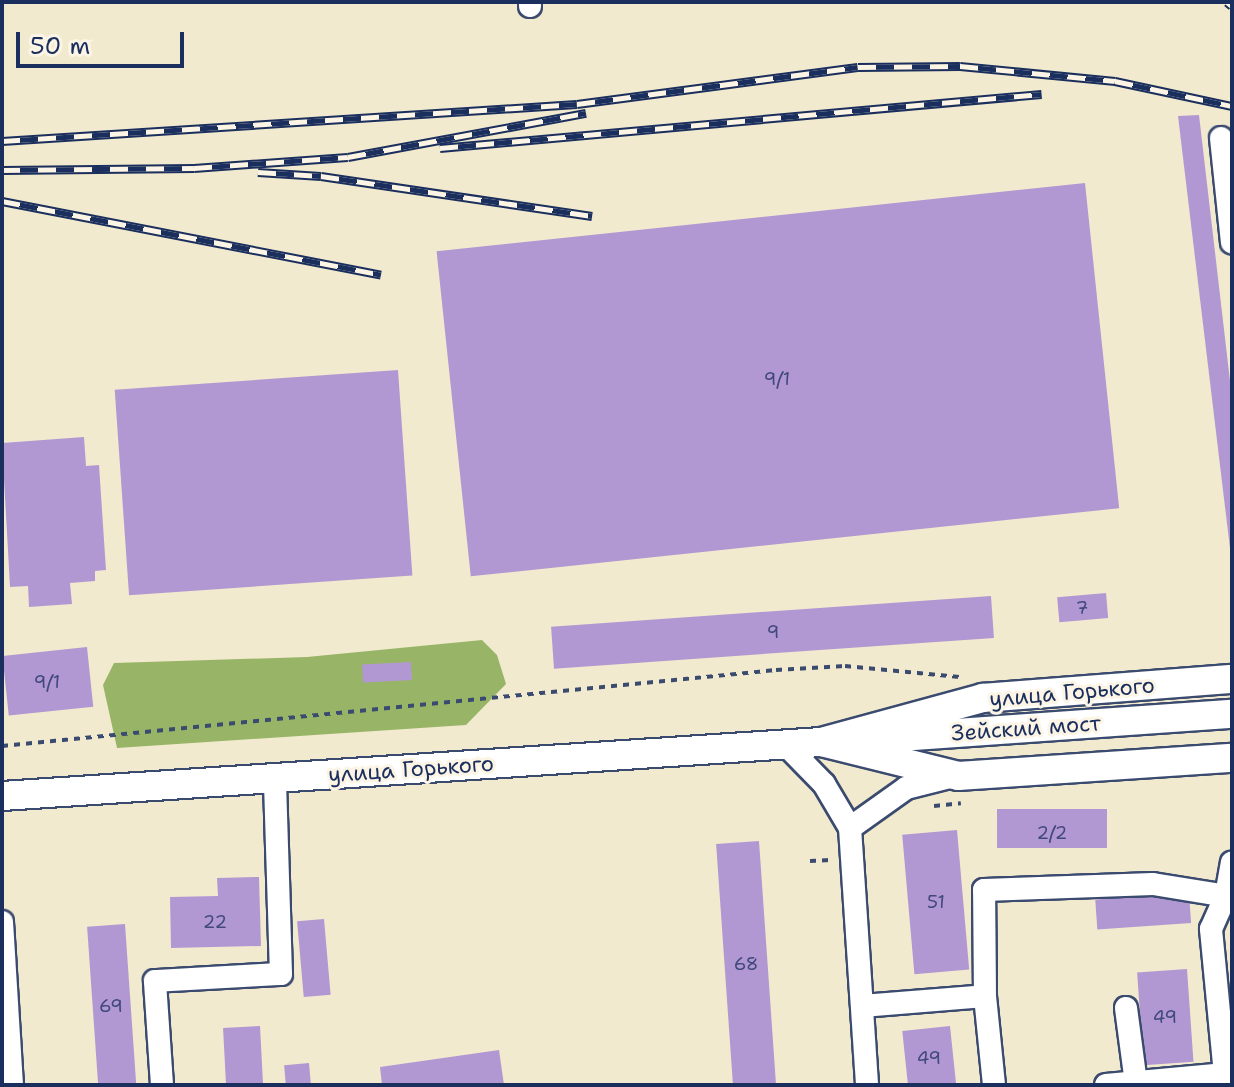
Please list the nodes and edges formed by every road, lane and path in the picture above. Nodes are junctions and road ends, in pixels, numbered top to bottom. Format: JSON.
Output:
{"nodes":[{"id":1,"x":1221,"y":138,"type":"dead end"},
{"id":2,"x":1232,"y":242,"type":"edge"},
{"id":3,"x":845,"y":666,"type":"dead end"},
{"id":4,"x":1232,"y":679,"type":"edge"},
{"id":5,"x":1232,"y":714,"type":"edge"},
{"id":6,"x":821,"y":742,"type":"junction"},
{"id":7,"x":785,"y":744,"type":"junction"},
{"id":8,"x":2,"y":746,"type":"edge"},
{"id":9,"x":1232,"y":758,"type":"edge"},
{"id":10,"x":958,"y":776,"type":"junction"},
{"id":11,"x":275,"y":778,"type":"junction"},
{"id":12,"x":2,"y":796,"type":"edge"},
{"id":13,"x":973,"y":801,"type":"dead end"},
{"id":14,"x":931,"y":806,"type":"dead end"},
{"id":15,"x":850,"y":828,"type":"junction"},
{"id":16,"x":851,"y":860,"type":"junction"},
{"id":17,"x":810,"y":861,"type":"dead end"},
{"id":18,"x":1232,"y":863,"type":"edge"},
{"id":19,"x":1226,"y":896,"type":"junction"},
{"id":20,"x":2,"y":922,"type":"edge"},
{"id":21,"x":1211,"y":935,"type":"junction"},
{"id":22,"x":1232,"y":946,"type":"edge"},
{"id":23,"x":985,"y":996,"type":"junction"},
{"id":24,"x":862,"y":1006,"type":"junction"},
{"id":25,"x":1126,"y":1008,"type":"dead end"},
{"id":26,"x":5,"y":1027,"type":"edge"},
{"id":27,"x":1226,"y":1079,"type":"edge"},
{"id":28,"x":1136,"y":1083,"type":"junction"},
{"id":29,"x":12,"y":1085,"type":"edge"},
{"id":30,"x":162,"y":1085,"type":"edge"},
{"id":31,"x":867,"y":1085,"type":"edge"},
{"id":32,"x":994,"y":1085,"type":"edge"},
{"id":33,"x":1106,"y":1085,"type":"edge"}],
"edges":[{"from":1,"to":2,"type":"street"},
{"from":3,"to":8,"type":"path"},
{"from":4,"to":6,"type":"main road","name":"улица Горького"},
{"from":5,"to":6,"type":"main road","name":"Зейский мост"},
{"from":6,"to":7,"type":"main road","name":"улица Горького"},
{"from":6,"to":10,"type":"main road","name":"улица Горького"},
{"from":7,"to":11,"type":"main road","name":"улица Горького"},
{"from":7,"to":15,"type":"street"},
{"from":9,"to":10,"type":"main road","name":"улица Горького"},
{"from":10,"to":15,"type":"street"},
{"from":11,"to":12,"type":"main road","name":"улица Горького"},
{"from":11,"to":30,"type":"street"},
{"from":13,"to":14,"type":"path"},
{"from":15,"to":16,"type":"street"},
{"from":16,"to":17,"type":"path"},
{"from":16,"to":24,"type":"street"},
{"from":18,"to":19,"type":"street"},
{"from":19,"to":21,"type":"street"},
{"from":19,"to":23,"type":"street"},
{"from":20,"to":26,"type":"street"},
{"from":21,"to":22,"type":"street"},
{"from":21,"to":27,"type":"street"},
{"from":23,"to":24,"type":"street"},
{"from":23,"to":32,"type":"street"},
{"from":24,"to":31,"type":"street"},
{"from":25,"to":28,"type":"street"},
{"from":26,"to":29,"type":"street"},
{"from":27,"to":28,"type":"street"},
{"from":28,"to":33,"type":"street"}]}
